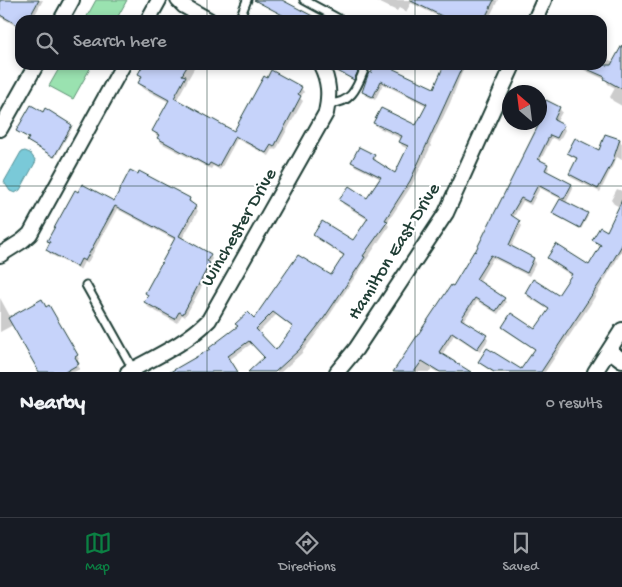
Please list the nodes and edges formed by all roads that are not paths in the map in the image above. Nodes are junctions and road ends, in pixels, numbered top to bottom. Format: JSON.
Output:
{"nodes":[{"id":1,"x":72,"y":0,"type":"edge"},
{"id":2,"x":159,"y":0,"type":"edge"},
{"id":3,"x":178,"y":0,"type":"edge"},
{"id":4,"x":247,"y":0,"type":"edge"},
{"id":5,"x":304,"y":0,"type":"edge"},
{"id":6,"x":544,"y":0,"type":"edge"},
{"id":7,"x":64,"y":15,"type":"edge"},
{"id":8,"x":151,"y":15,"type":"edge"},
{"id":9,"x":200,"y":15,"type":"edge"},
{"id":10,"x":242,"y":15,"type":"edge"},
{"id":11,"x":332,"y":15,"type":"edge"},
{"id":12,"x":537,"y":15,"type":"edge"},
{"id":13,"x":33,"y":70,"type":"edge"},
{"id":14,"x":120,"y":70,"type":"edge"},
{"id":15,"x":323,"y":70,"type":"edge"},
{"id":16,"x":363,"y":70,"type":"edge"},
{"id":17,"x":511,"y":70,"type":"edge"},
{"id":18,"x":328,"y":103,"type":"junction"},
{"id":19,"x":0,"y":129,"type":"edge"},
{"id":20,"x":0,"y":255,"type":"edge"},
{"id":21,"x":86,"y":284,"type":"dead end"},
{"id":22,"x":622,"y":330,"type":"edge"},
{"id":23,"x":610,"y":351,"type":"junction"},
{"id":24,"x":622,"y":360,"type":"edge"},
{"id":25,"x":130,"y":371,"type":"edge"},
{"id":26,"x":337,"y":372,"type":"edge"},
{"id":27,"x":595,"y":372,"type":"edge"}],
"edges":[{"from":1,"to":7,"type":"street"},
{"from":2,"to":8,"type":"street"},
{"from":3,"to":9,"type":"street"},
{"from":4,"to":10,"type":"lane"},
{"from":5,"to":11,"type":"lane"},
{"from":6,"to":12,"type":"street"},
{"from":13,"to":19,"type":"street"},
{"from":14,"to":20,"type":"street"},
{"from":15,"to":18,"type":"street","name":"Winchester Drive"},
{"from":16,"to":18,"type":"lane"},
{"from":17,"to":26,"type":"street","name":"Hamilton East Drive"},
{"from":18,"to":25,"type":"street","name":"Winchester Drive"},
{"from":21,"to":25,"type":"lane"},
{"from":22,"to":23,"type":"street"},
{"from":23,"to":24,"type":"street"},
{"from":23,"to":27,"type":"street"}]}
